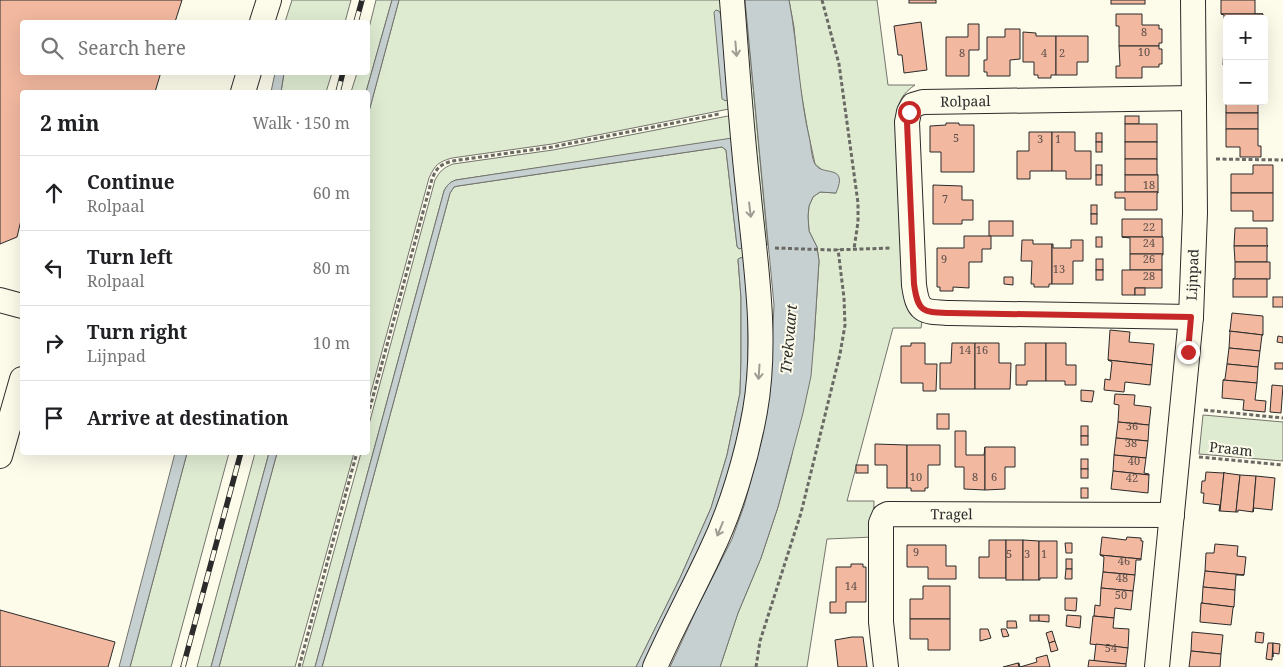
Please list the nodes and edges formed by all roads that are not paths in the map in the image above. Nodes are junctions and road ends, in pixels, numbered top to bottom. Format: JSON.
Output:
{"nodes":[{"id":1,"x":269,"y":0,"type":"edge"},
{"id":2,"x":732,"y":0,"type":"edge"},
{"id":3,"x":1193,"y":0,"type":"edge"},
{"id":4,"x":263,"y":20,"type":"edge"},
{"id":5,"x":247,"y":75,"type":"edge"},
{"id":6,"x":244,"y":90,"type":"edge"},
{"id":7,"x":1194,"y":98,"type":"junction"},
{"id":8,"x":0,"y":300,"type":"edge"},
{"id":9,"x":20,"y":305,"type":"edge"},
{"id":10,"x":1191,"y":317,"type":"junction"},
{"id":11,"x":20,"y":386,"type":"edge"},
{"id":12,"x":0,"y":456,"type":"edge"},
{"id":13,"x":1172,"y":515,"type":"junction"},
{"id":14,"x":655,"y":667,"type":"edge"},
{"id":15,"x":886,"y":667,"type":"edge"},
{"id":16,"x":1157,"y":667,"type":"edge"}],
"edges":[{"from":1,"to":4,"type":"street"},
{"from":2,"to":14,"type":"street","one_way":true},
{"from":3,"to":7,"type":"street","name":"Lijnpad"},
{"from":5,"to":6,"type":"street"},
{"from":7,"to":10,"type":"street","name":"Lijnpad"},
{"from":7,"to":10,"type":"street","name":"Rolpaal"},
{"from":8,"to":9,"type":"street"},
{"from":10,"to":13,"type":"street","name":"Lijnpad"},
{"from":11,"to":12,"type":"street"},
{"from":13,"to":15,"type":"street","name":"Tragel"},
{"from":13,"to":16,"type":"street","name":"Lijnpad"}]}
